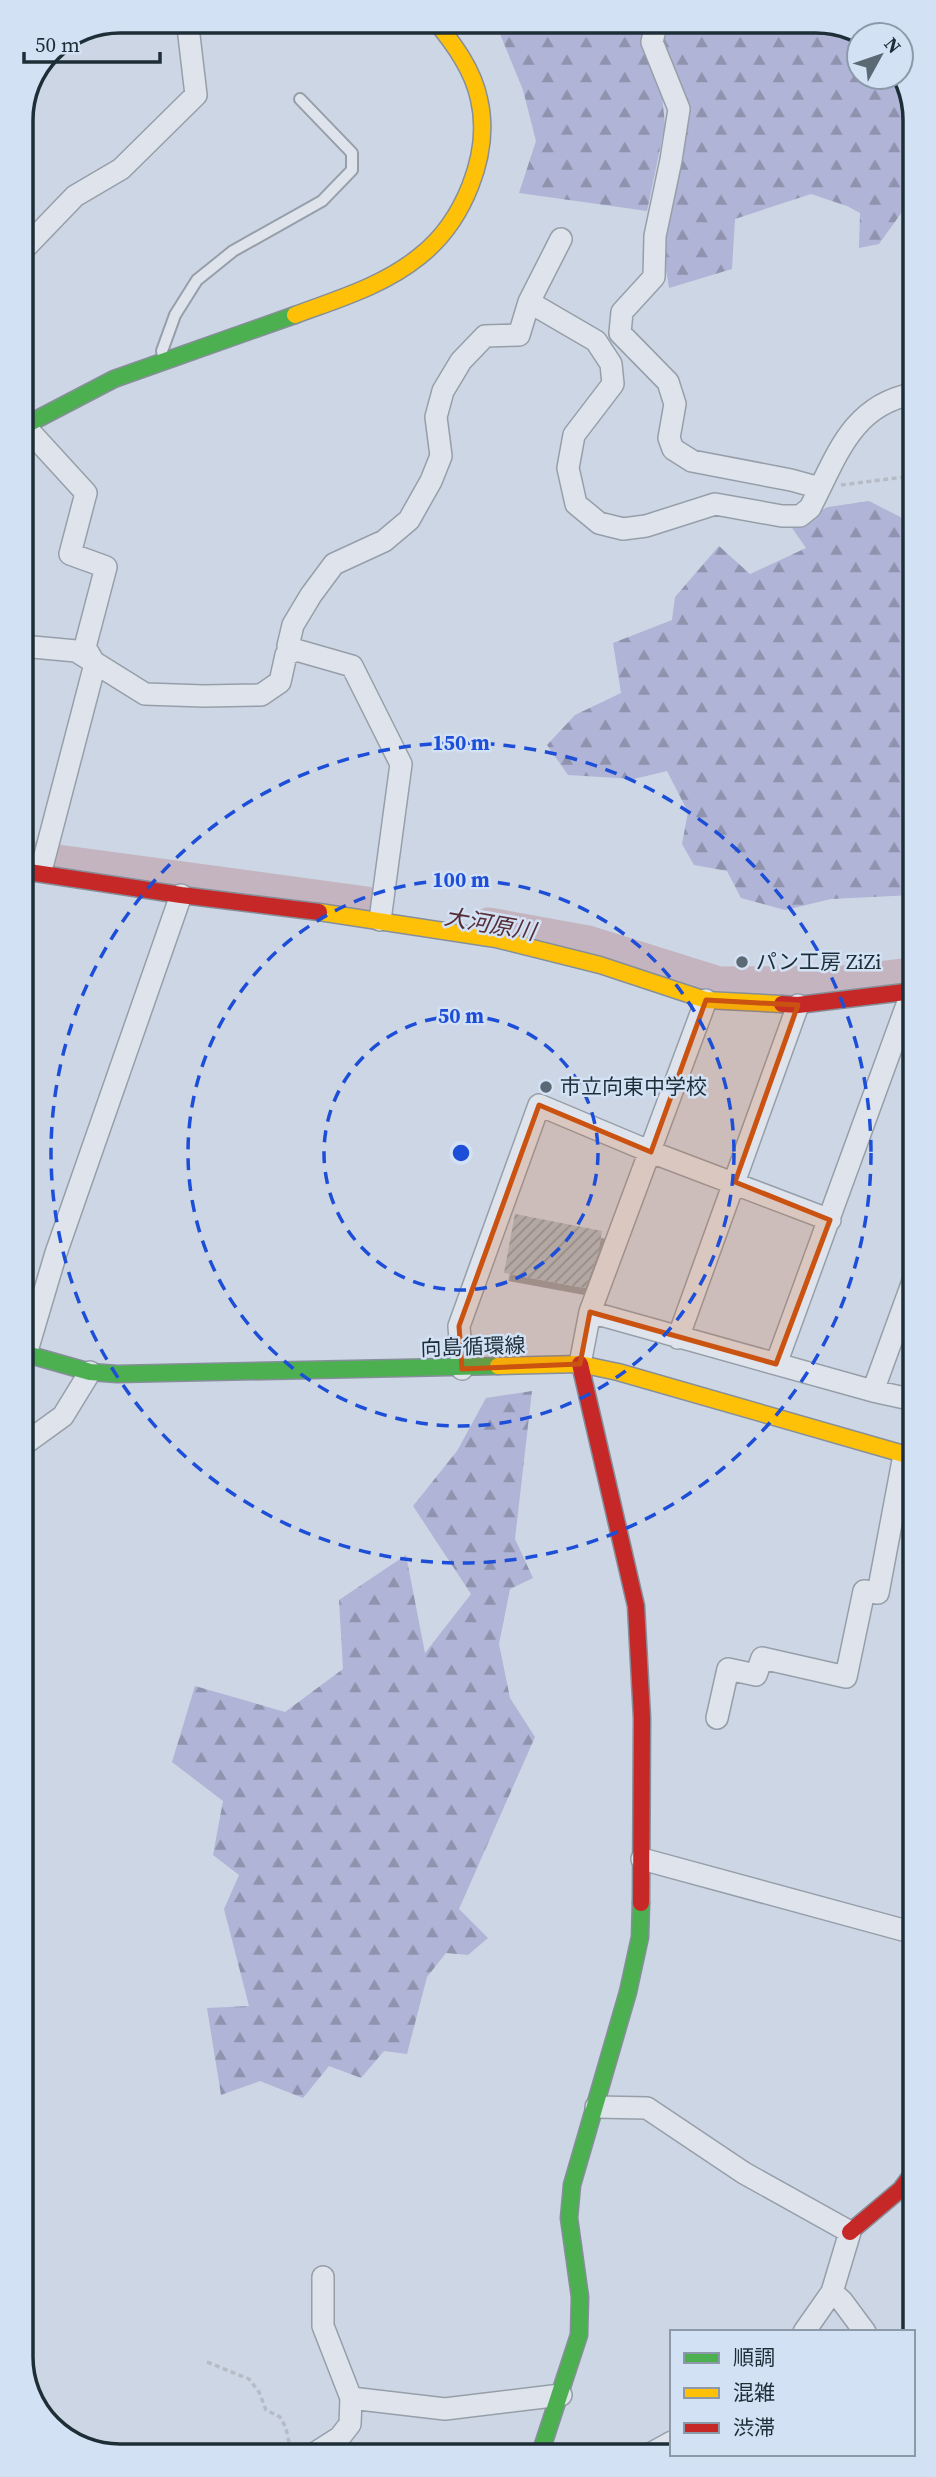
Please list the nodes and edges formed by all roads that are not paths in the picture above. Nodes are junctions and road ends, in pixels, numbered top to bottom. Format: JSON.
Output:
{"nodes":[{"id":1,"x":189,"y":33,"type":"edge"},
{"id":2,"x":444,"y":33,"type":"edge"},
{"id":3,"x":654,"y":33,"type":"edge"},
{"id":4,"x":300,"y":99,"type":"dead end"},
{"id":5,"x":561,"y":239,"type":"dead end"},
{"id":6,"x":33,"y":240,"type":"edge"},
{"id":7,"x":529,"y":302,"type":"junction"},
{"id":8,"x":164,"y":362,"type":"junction"},
{"id":9,"x":903,"y":396,"type":"edge"},
{"id":10,"x":33,"y":420,"type":"edge"},
{"id":11,"x":33,"y":436,"type":"edge"},
{"id":12,"x":820,"y":488,"type":"junction"},
{"id":13,"x":33,"y":647,"type":"edge"},
{"id":14,"x":290,"y":651,"type":"junction"},
{"id":15,"x":95,"y":664,"type":"junction"},
{"id":16,"x":37,"y":868,"type":"edge"},
{"id":17,"x":181,"y":895,"type":"junction"},
{"id":18,"x":380,"y":920,"type":"junction"},
{"id":19,"x":903,"y":992,"type":"edge"},
{"id":20,"x":706,"y":1000,"type":"junction"},
{"id":21,"x":798,"y":1005,"type":"junction"},
{"id":22,"x":903,"y":1016,"type":"edge"},
{"id":23,"x":651,"y":1152,"type":"junction"},
{"id":24,"x":735,"y":1182,"type":"junction"},
{"id":25,"x":830,"y":1220,"type":"junction"},
{"id":26,"x":903,"y":1308,"type":"edge"},
{"id":27,"x":590,"y":1312,"type":"junction"},
{"id":28,"x":33,"y":1325,"type":"edge"},
{"id":29,"x":678,"y":1338,"type":"junction"},
{"id":30,"x":33,"y":1356,"type":"edge"},
{"id":31,"x":580,"y":1364,"type":"junction"},
{"id":32,"x":776,"y":1364,"type":"junction"},
{"id":33,"x":461,"y":1368,"type":"junction"},
{"id":34,"x":90,"y":1372,"type":"junction"},
{"id":35,"x":873,"y":1391,"type":"junction"},
{"id":36,"x":903,"y":1398,"type":"edge"},
{"id":37,"x":33,"y":1438,"type":"edge"},
{"id":38,"x":903,"y":1454,"type":"edge"},
{"id":39,"x":903,"y":1483,"type":"edge"},
{"id":40,"x":717,"y":1718,"type":"dead end"},
{"id":41,"x":642,"y":1859,"type":"junction"},
{"id":42,"x":903,"y":1930,"type":"edge"},
{"id":43,"x":596,"y":2107,"type":"junction"},
{"id":44,"x":903,"y":2186,"type":"edge"},
{"id":45,"x":850,"y":2232,"type":"junction"},
{"id":46,"x":323,"y":2277,"type":"dead end"},
{"id":47,"x":832,"y":2292,"type":"junction"},
{"id":48,"x":805,"y":2330,"type":"edge"},
{"id":49,"x":864,"y":2330,"type":"edge"},
{"id":50,"x":561,"y":2395,"type":"junction"},
{"id":51,"x":351,"y":2398,"type":"junction"},
{"id":52,"x":329,"y":2444,"type":"edge"},
{"id":53,"x":544,"y":2444,"type":"edge"}],
"edges":[{"from":1,"to":6,"type":"street"},
{"from":2,"to":8,"type":"street"},
{"from":3,"to":12,"type":"street"},
{"from":4,"to":8,"type":"lane"},
{"from":5,"to":7,"type":"street"},
{"from":7,"to":12,"type":"street"},
{"from":7,"to":14,"type":"street"},
{"from":8,"to":10,"type":"street"},
{"from":9,"to":12,"type":"street"},
{"from":11,"to":15,"type":"street"},
{"from":13,"to":15,"type":"street"},
{"from":14,"to":15,"type":"street"},
{"from":14,"to":18,"type":"street"},
{"from":15,"to":16,"type":"street"},
{"from":16,"to":17,"type":"street"},
{"from":17,"to":18,"type":"street"},
{"from":17,"to":28,"type":"street"},
{"from":18,"to":20,"type":"street"},
{"from":19,"to":21,"type":"street"},
{"from":20,"to":21,"type":"street"},
{"from":20,"to":23,"type":"street"},
{"from":21,"to":24,"type":"street"},
{"from":22,"to":25,"type":"street"},
{"from":23,"to":24,"type":"street"},
{"from":23,"to":27,"type":"street"},
{"from":23,"to":33,"type":"street"},
{"from":24,"to":25,"type":"street"},
{"from":24,"to":29,"type":"street"},
{"from":25,"to":32,"type":"street"},
{"from":26,"to":35,"type":"street"},
{"from":27,"to":29,"type":"street"},
{"from":27,"to":31,"type":"street"},
{"from":29,"to":32,"type":"street"},
{"from":30,"to":34,"type":"street","name":"向島循環線"},
{"from":31,"to":33,"type":"street","name":"向島循環線"},
{"from":31,"to":38,"type":"street","name":"向島循環線"},
{"from":31,"to":41,"type":"street"},
{"from":32,"to":35,"type":"street"},
{"from":33,"to":34,"type":"street","name":"向島循環線"},
{"from":34,"to":37,"type":"street"},
{"from":35,"to":36,"type":"street"},
{"from":39,"to":40,"type":"street"},
{"from":41,"to":42,"type":"street"},
{"from":41,"to":43,"type":"street"},
{"from":43,"to":45,"type":"street"},
{"from":43,"to":50,"type":"street"},
{"from":44,"to":45,"type":"street"},
{"from":45,"to":47,"type":"street"},
{"from":46,"to":51,"type":"street"},
{"from":47,"to":48,"type":"street"},
{"from":47,"to":49,"type":"street"},
{"from":50,"to":51,"type":"street"},
{"from":50,"to":53,"type":"street"},
{"from":51,"to":52,"type":"street"}]}
